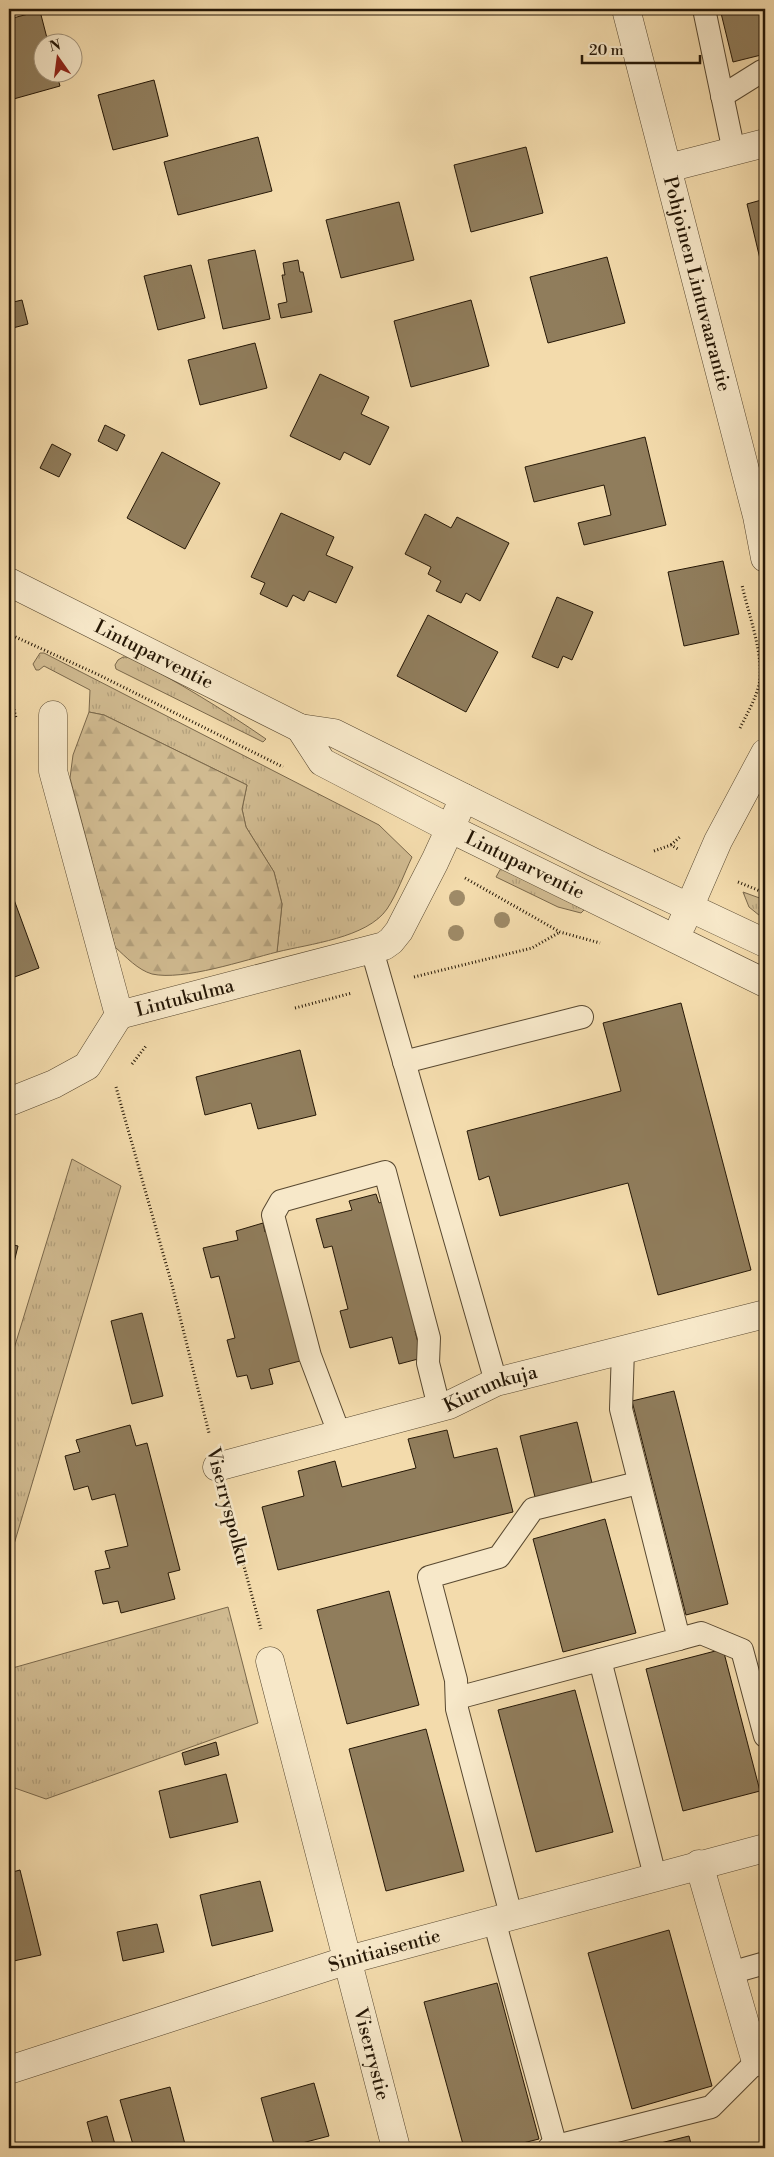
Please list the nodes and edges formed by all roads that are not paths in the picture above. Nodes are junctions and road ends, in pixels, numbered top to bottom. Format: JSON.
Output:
{"nodes":[{"id":1,"x":626,"y":9,"type":"edge"},
{"id":2,"x":704,"y":9,"type":"edge"},
{"id":3,"x":762,"y":71,"type":"dead end"},
{"id":4,"x":722,"y":96,"type":"junction"},
{"id":5,"x":765,"y":143,"type":"edge"},
{"id":6,"x":734,"y":152,"type":"junction"},
{"id":7,"x":668,"y":168,"type":"junction"},
{"id":8,"x":761,"y":515,"type":"edge"},
{"id":9,"x":765,"y":558,"type":"edge"},
{"id":10,"x":9,"y":582,"type":"edge"},
{"id":11,"x":53,"y":715,"type":"dead end"},
{"id":12,"x":300,"y":728,"type":"junction"},
{"id":13,"x":765,"y":753,"type":"edge"},
{"id":14,"x":464,"y":798,"type":"junction"},
{"id":15,"x":449,"y":828,"type":"junction"},
{"id":16,"x":689,"y":907,"type":"junction"},
{"id":17,"x":675,"y":939,"type":"junction"},
{"id":18,"x":765,"y":943,"type":"edge"},
{"id":19,"x":372,"y":950,"type":"junction"},
{"id":20,"x":765,"y":983,"type":"edge"},
{"id":21,"x":119,"y":1015,"type":"junction"},
{"id":22,"x":582,"y":1017,"type":"dead end"},
{"id":23,"x":404,"y":1062,"type":"junction"},
{"id":24,"x":9,"y":1102,"type":"edge"},
{"id":25,"x":765,"y":1314,"type":"edge"},
{"id":26,"x":623,"y":1350,"type":"junction"},
{"id":27,"x":496,"y":1382,"type":"junction"},
{"id":28,"x":439,"y":1407,"type":"junction"},
{"id":29,"x":339,"y":1433,"type":"junction"},
{"id":30,"x":217,"y":1467,"type":"road end"},
{"id":31,"x":638,"y":1483,"type":"junction"},
{"id":32,"x":679,"y":1639,"type":"junction"},
{"id":33,"x":600,"y":1660,"type":"junction"},
{"id":34,"x":270,"y":1661,"type":"road end"},
{"id":35,"x":457,"y":1698,"type":"junction"},
{"id":36,"x":765,"y":1736,"type":"edge"},
{"id":37,"x":765,"y":1848,"type":"edge"},
{"id":38,"x":699,"y":1864,"type":"junction"},
{"id":39,"x":655,"y":1876,"type":"junction"},
{"id":40,"x":502,"y":1918,"type":"junction"},
{"id":41,"x":348,"y":1960,"type":"junction"},
{"id":42,"x":765,"y":1963,"type":"edge"},
{"id":43,"x":730,"y":1973,"type":"junction"},
{"id":44,"x":761,"y":2061,"type":"edge"},
{"id":45,"x":9,"y":2070,"type":"edge"},
{"id":46,"x":553,"y":2147,"type":"edge"},
{"id":47,"x":396,"y":2148,"type":"edge"}],
"edges":[{"from":1,"to":7,"type":"street","name":"Pohjoinen Lintuvaarantie"},
{"from":2,"to":4,"type":"lane"},
{"from":3,"to":4,"type":"lane"},
{"from":4,"to":6,"type":"lane"},
{"from":5,"to":6,"type":"street"},
{"from":6,"to":7,"type":"street"},
{"from":7,"to":8,"type":"street","name":"Pohjoinen Lintuvaarantie"},
{"from":8,"to":9,"type":"street","name":"Pohjoinen Lintuvaarantie"},
{"from":10,"to":12,"type":"street","name":"Lintuparventie"},
{"from":11,"to":21,"type":"street","name":"Lintukulma"},
{"from":12,"to":14,"type":"street","name":"Lintuparventie"},
{"from":12,"to":15,"type":"street","name":"Lintuparventie"},
{"from":13,"to":16,"type":"street"},
{"from":14,"to":15,"type":"street","name":"Lintukulma"},
{"from":14,"to":16,"type":"street","name":"Lintuparventie"},
{"from":15,"to":17,"type":"street","name":"Lintuparventie"},
{"from":15,"to":19,"type":"street","name":"Lintukulma"},
{"from":16,"to":17,"type":"street"},
{"from":16,"to":18,"type":"street","name":"Lintuparventie"},
{"from":17,"to":20,"type":"street","name":"Lintuparventie"},
{"from":19,"to":21,"type":"street","name":"Lintukulma"},
{"from":19,"to":23,"type":"lane"},
{"from":21,"to":24,"type":"street"},
{"from":22,"to":23,"type":"lane"},
{"from":23,"to":27,"type":"lane"},
{"from":25,"to":26,"type":"street","name":"Kiurunkuja"},
{"from":26,"to":27,"type":"street","name":"Kiurunkuja"},
{"from":26,"to":31,"type":"lane"},
{"from":27,"to":28,"type":"street","name":"Kiurunkuja"},
{"from":28,"to":29,"type":"street","name":"Kiurunkuja"},
{"from":28,"to":29,"type":"lane"},
{"from":29,"to":30,"type":"street","name":"Kiurunkuja"},
{"from":31,"to":32,"type":"lane"},
{"from":31,"to":35,"type":"lane"},
{"from":32,"to":33,"type":"lane"},
{"from":32,"to":36,"type":"lane"},
{"from":33,"to":35,"type":"lane"},
{"from":33,"to":39,"type":"lane"},
{"from":34,"to":41,"type":"street"},
{"from":35,"to":40,"type":"lane"},
{"from":37,"to":38,"type":"street","name":"Sinitiaisentie"},
{"from":38,"to":39,"type":"street","name":"Sinitiaisentie"},
{"from":38,"to":43,"type":"street"},
{"from":39,"to":40,"type":"street","name":"Sinitiaisentie"},
{"from":40,"to":41,"type":"street","name":"Sinitiaisentie"},
{"from":40,"to":46,"type":"lane"},
{"from":41,"to":45,"type":"street","name":"Sinitiaisentie"},
{"from":41,"to":47,"type":"street","name":"Viserrystie"},
{"from":42,"to":43,"type":"lane"},
{"from":43,"to":44,"type":"street"},
{"from":44,"to":46,"type":"lane"}]}
